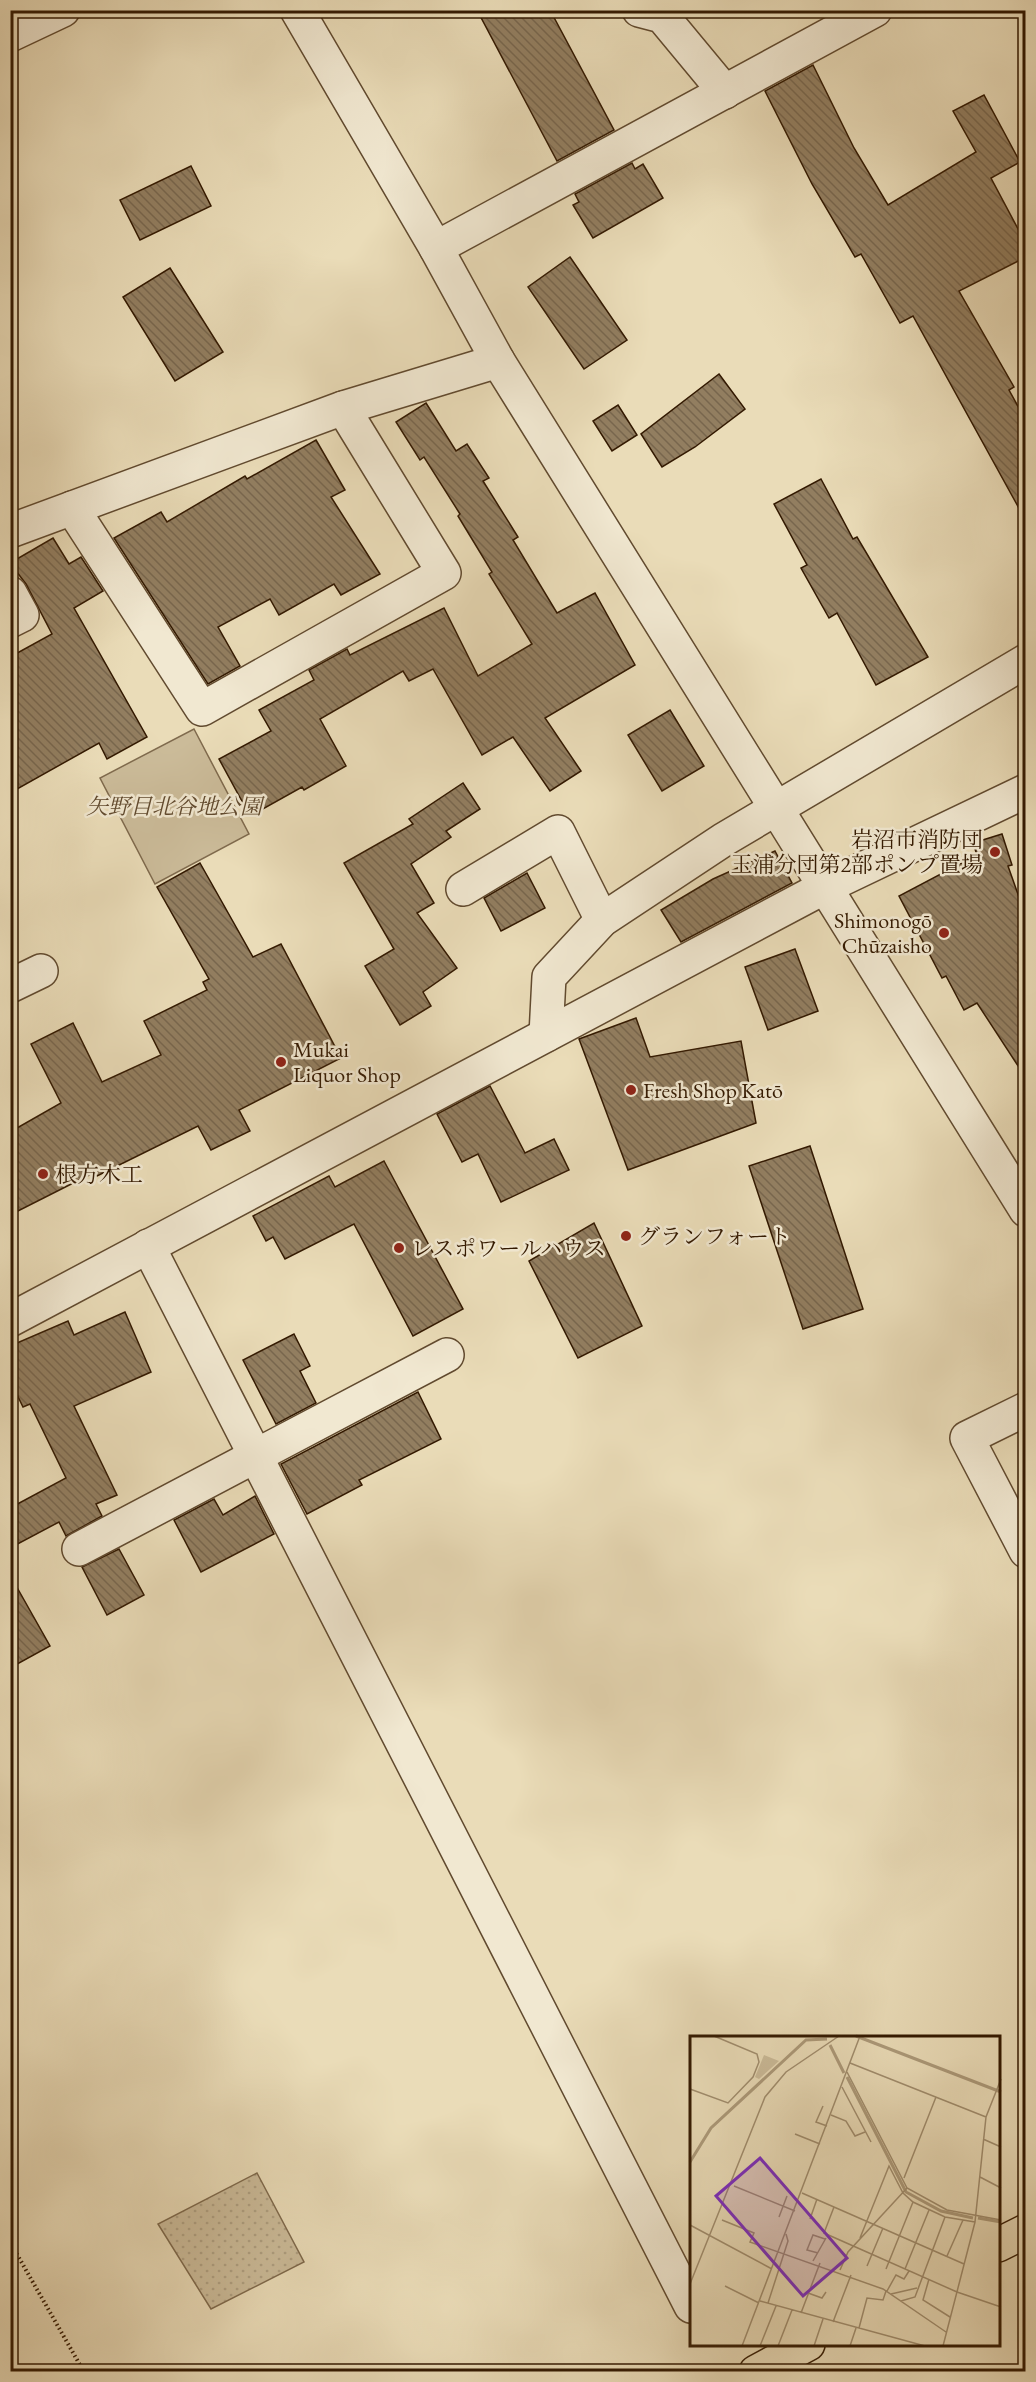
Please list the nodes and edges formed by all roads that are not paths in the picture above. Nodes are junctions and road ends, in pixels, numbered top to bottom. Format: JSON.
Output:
{"nodes":[{"id":1,"x":63,"y":10,"type":"edge"},
{"id":2,"x":297,"y":10,"type":"edge"},
{"id":3,"x":639,"y":10,"type":"edge"},
{"id":4,"x":875,"y":10,"type":"edge"},
{"id":5,"x":10,"y":35,"type":"edge"},
{"id":6,"x":725,"y":92,"type":"junction"},
{"id":7,"x":436,"y":248,"type":"junction"},
{"id":8,"x":498,"y":361,"type":"junction"},
{"id":9,"x":343,"y":408,"type":"junction"},
{"id":10,"x":72,"y":508,"type":"junction"},
{"id":11,"x":10,"y":531,"type":"edge"},
{"id":12,"x":10,"y":593,"type":"edge"},
{"id":13,"x":10,"y":621,"type":"edge"},
{"id":14,"x":1026,"y":661,"type":"edge"},
{"id":15,"x":1026,"y":791,"type":"edge"},
{"id":16,"x":776,"y":809,"type":"junction"},
{"id":17,"x":823,"y":888,"type":"junction"},
{"id":18,"x":463,"y":889,"type":"dead end"},
{"id":19,"x":602,"y":920,"type":"junction"},
{"id":20,"x":41,"y":971,"type":"dead end"},
{"id":21,"x":10,"y":986,"type":"edge"},
{"id":22,"x":546,"y":1035,"type":"junction"},
{"id":23,"x":1026,"y":1210,"type":"edge"},
{"id":24,"x":148,"y":1246,"type":"junction"},
{"id":25,"x":10,"y":1320,"type":"edge"},
{"id":26,"x":447,"y":1354,"type":"dead end"},
{"id":27,"x":1026,"y":1409,"type":"edge"},
{"id":28,"x":257,"y":1455,"type":"junction"},
{"id":29,"x":79,"y":1550,"type":"dead end"},
{"id":30,"x":1026,"y":1551,"type":"edge"},
{"id":31,"x":1026,"y":2230,"type":"edge"},
{"id":32,"x":1000,"y":2244,"type":"edge"},
{"id":33,"x":690,"y":2304,"type":"edge"},
{"id":34,"x":804,"y":2346,"type":"edge"},
{"id":35,"x":756,"y":2372,"type":"edge"}],
"edges":[{"from":1,"to":5,"type":"street"},
{"from":2,"to":7,"type":"street"},
{"from":3,"to":6,"type":"street"},
{"from":4,"to":6,"type":"street"},
{"from":6,"to":7,"type":"street"},
{"from":7,"to":8,"type":"street"},
{"from":8,"to":9,"type":"street"},
{"from":8,"to":16,"type":"street"},
{"from":9,"to":10,"type":"street"},
{"from":9,"to":10,"type":"street"},
{"from":10,"to":11,"type":"street"},
{"from":12,"to":13,"type":"street"},
{"from":14,"to":16,"type":"street"},
{"from":15,"to":17,"type":"street"},
{"from":16,"to":17,"type":"street"},
{"from":16,"to":19,"type":"street"},
{"from":17,"to":22,"type":"street"},
{"from":17,"to":23,"type":"street"},
{"from":18,"to":19,"type":"street"},
{"from":19,"to":22,"type":"street"},
{"from":20,"to":21,"type":"street"},
{"from":22,"to":24,"type":"street"},
{"from":24,"to":25,"type":"street"},
{"from":24,"to":28,"type":"street"},
{"from":26,"to":28,"type":"street"},
{"from":27,"to":30,"type":"street"},
{"from":28,"to":29,"type":"street"},
{"from":28,"to":33,"type":"street"},
{"from":31,"to":32,"type":"main road"},
{"from":34,"to":35,"type":"main road"}]}
